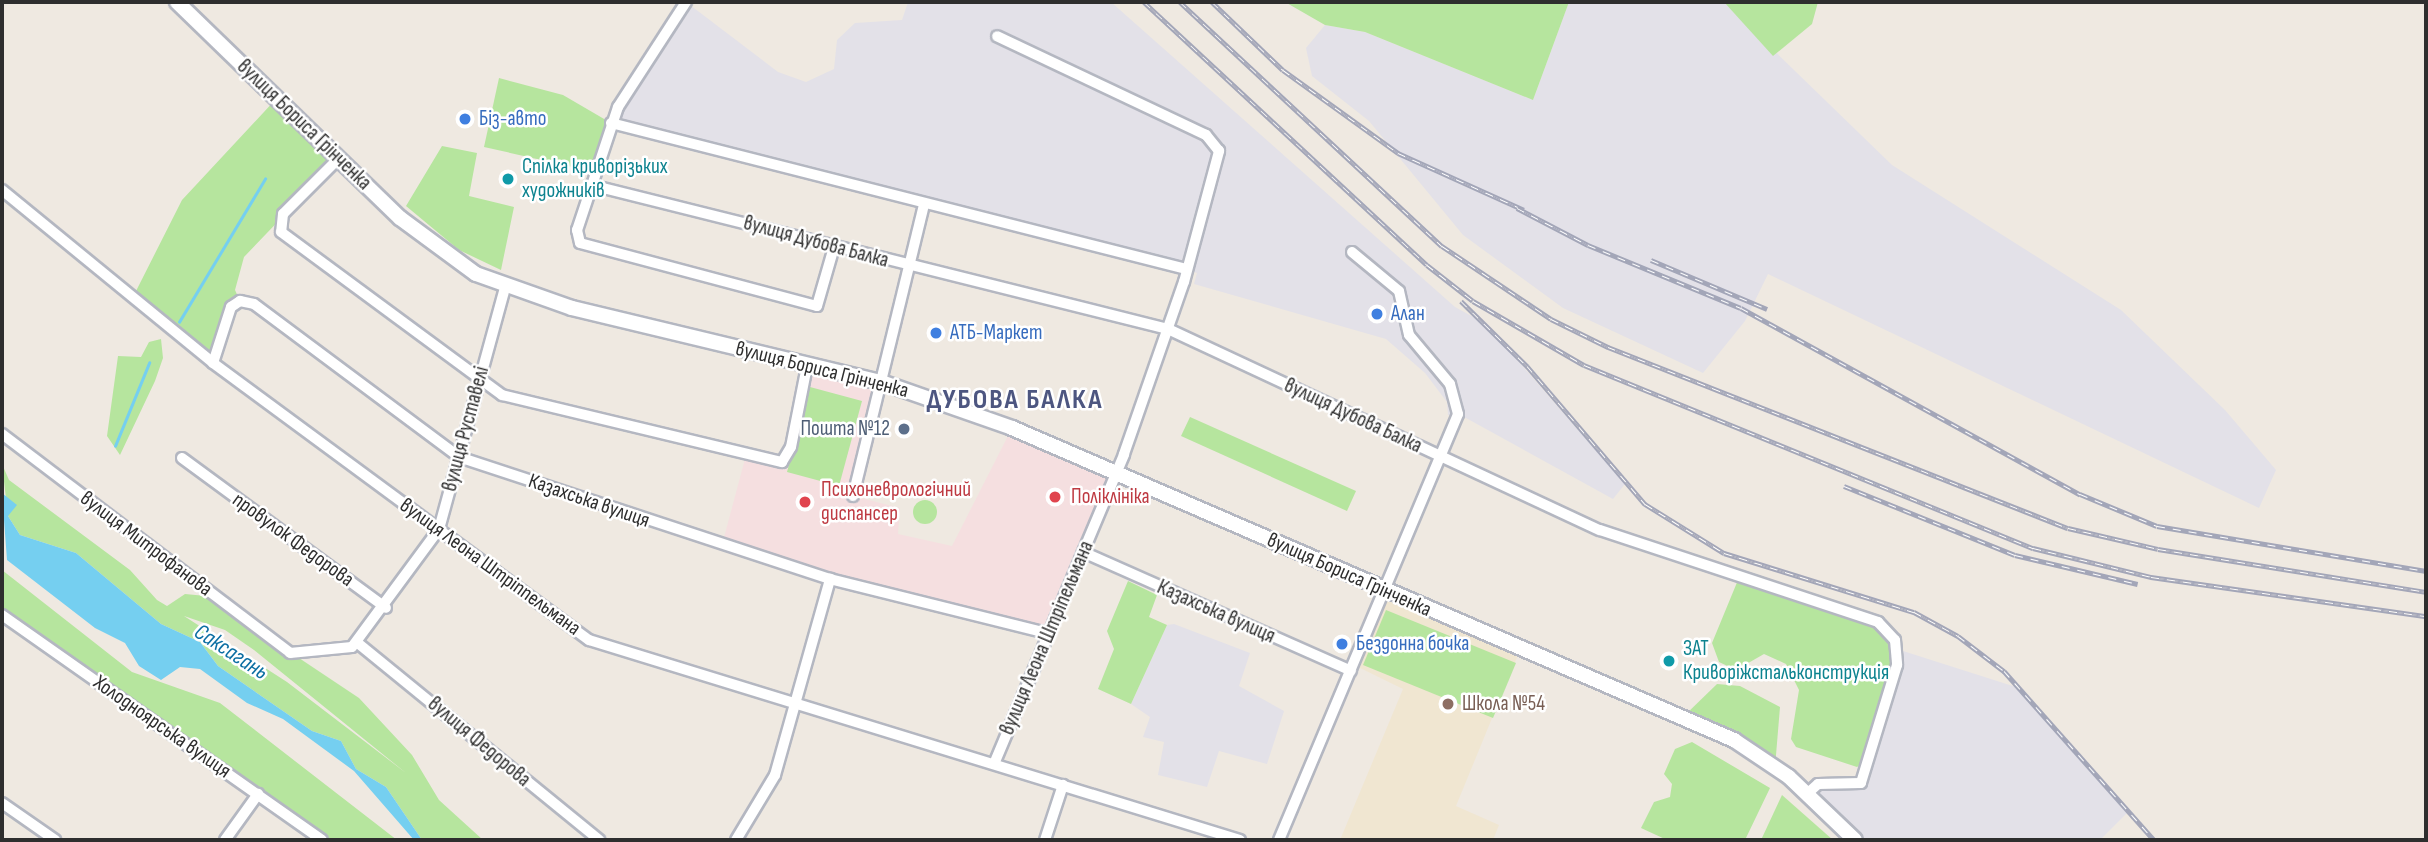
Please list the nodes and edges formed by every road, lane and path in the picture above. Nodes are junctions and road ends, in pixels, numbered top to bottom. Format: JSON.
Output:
{"nodes":[{"id":1,"x":177,"y":2,"type":"edge"},
{"id":2,"x":687,"y":2,"type":"edge"},
{"id":3,"x":997,"y":36,"type":"dead end"},
{"id":4,"x":611,"y":123,"type":"junction"},
{"id":5,"x":339,"y":158,"type":"junction"},
{"id":6,"x":591,"y":186,"type":"junction"},
{"id":7,"x":2,"y":190,"type":"edge"},
{"id":8,"x":924,"y":205,"type":"junction"},
{"id":9,"x":834,"y":247,"type":"junction"},
{"id":10,"x":1352,"y":252,"type":"dead end"},
{"id":11,"x":910,"y":267,"type":"junction"},
{"id":12,"x":1186,"y":270,"type":"junction"},
{"id":13,"x":505,"y":287,"type":"junction"},
{"id":14,"x":1168,"y":329,"type":"junction"},
{"id":15,"x":213,"y":362,"type":"junction"},
{"id":16,"x":807,"y":366,"type":"junction"},
{"id":17,"x":480,"y":380,"type":"junction"},
{"id":18,"x":881,"y":382,"type":"junction"},
{"id":19,"x":2,"y":434,"type":"edge"},
{"id":20,"x":459,"y":457,"type":"junction"},
{"id":21,"x":182,"y":458,"type":"dead end"},
{"id":22,"x":1443,"y":459,"type":"junction"},
{"id":23,"x":1117,"y":473,"type":"junction"},
{"id":24,"x":853,"y":496,"type":"dead end"},
{"id":25,"x":439,"y":529,"type":"junction"},
{"id":26,"x":1083,"y":552,"type":"junction"},
{"id":27,"x":830,"y":579,"type":"junction"},
{"id":28,"x":1384,"y":590,"type":"junction"},
{"id":29,"x":386,"y":608,"type":"junction"},
{"id":30,"x":2,"y":615,"type":"edge"},
{"id":31,"x":1048,"y":633,"type":"junction"},
{"id":32,"x":359,"y":644,"type":"junction"},
{"id":33,"x":1351,"y":671,"type":"junction"},
{"id":34,"x":796,"y":704,"type":"junction"},
{"id":35,"x":995,"y":764,"type":"junction"},
{"id":36,"x":1063,"y":785,"type":"junction"},
{"id":37,"x":258,"y":793,"type":"junction"},
{"id":38,"x":1807,"y":794,"type":"junction"},
{"id":39,"x":2,"y":803,"type":"edge"},
{"id":40,"x":55,"y":840,"type":"edge"},
{"id":41,"x":225,"y":840,"type":"edge"},
{"id":42,"x":321,"y":840,"type":"edge"},
{"id":43,"x":599,"y":840,"type":"edge"},
{"id":44,"x":736,"y":840,"type":"edge"},
{"id":45,"x":1045,"y":840,"type":"edge"},
{"id":46,"x":1240,"y":840,"type":"edge"},
{"id":47,"x":1279,"y":840,"type":"edge"},
{"id":48,"x":1855,"y":840,"type":"edge"}],
"edges":[{"from":1,"to":5,"type":"street","name":"вулиця Бориса Грінченка"},
{"from":2,"to":4,"type":"street"},
{"from":3,"to":12,"type":"street","name":"вулиця Леона Штріпельмана"},
{"from":4,"to":6,"type":"street"},
{"from":4,"to":8,"type":"street"},
{"from":5,"to":13,"type":"street","name":"вулиця Бориса Грінченка"},
{"from":5,"to":17,"type":"street"},
{"from":6,"to":9,"type":"street","name":"вулиця Дубова Балка"},
{"from":6,"to":9,"type":"street"},
{"from":7,"to":15,"type":"street","name":"вулиця Леона Штріппельмана"},
{"from":8,"to":11,"type":"street"},
{"from":8,"to":12,"type":"street"},
{"from":9,"to":11,"type":"street","name":"вулиця Дубова Балка"},
{"from":10,"to":22,"type":"street"},
{"from":11,"to":14,"type":"street","name":"вулиця Дубова Балка"},
{"from":11,"to":18,"type":"street"},
{"from":12,"to":14,"type":"street","name":"вулиця Леона Штріпельмана"},
{"from":13,"to":16,"type":"street","name":"вулиця Бориса Грінченка"},
{"from":13,"to":17,"type":"street","name":"вулиця Руставелі"},
{"from":14,"to":22,"type":"street","name":"вулиця Дубова Балка"},
{"from":14,"to":23,"type":"street","name":"вулиця Леона Штріпельмана"},
{"from":15,"to":20,"type":"street","name":"Казахська вулиця"},
{"from":15,"to":25,"type":"street","name":"вулиця Леона Штріппельмана"},
{"from":16,"to":17,"type":"street"},
{"from":16,"to":18,"type":"street","name":"вулиця Бориса Грінченка"},
{"from":17,"to":20,"type":"street","name":"вулиця Руставелі"},
{"from":18,"to":23,"type":"street","name":"вулиця Бориса Грінченка"},
{"from":18,"to":24,"type":"street"},
{"from":19,"to":32,"type":"street","name":"вулиця Митрофанова"},
{"from":20,"to":25,"type":"street","name":"вулиця Руставелі"},
{"from":20,"to":27,"type":"street","name":"Казахська вулиця"},
{"from":21,"to":29,"type":"street","name":"провулок Федорова"},
{"from":22,"to":28,"type":"street"},
{"from":22,"to":38,"type":"street","name":"вулиця Дубова Балка"},
{"from":23,"to":26,"type":"street","name":"вулиця Леона Штріпельмана"},
{"from":23,"to":28,"type":"street","name":"вулиця Бориса Грінченка"},
{"from":25,"to":29,"type":"street","name":"вулиця Руставелі"},
{"from":25,"to":34,"type":"street","name":"вулиця Леона Штріппельмана"},
{"from":26,"to":31,"type":"street","name":"вулиця Леона Штріпельмана"},
{"from":26,"to":33,"type":"street","name":"Казахська вулиця"},
{"from":27,"to":31,"type":"street","name":"Казахська вулиця"},
{"from":27,"to":34,"type":"street"},
{"from":28,"to":33,"type":"street"},
{"from":28,"to":38,"type":"street","name":"вулиця Бориса Грінченка"},
{"from":29,"to":32,"type":"street","name":"вулиця Руставелі"},
{"from":30,"to":37,"type":"street","name":"Холодноярська вулиця"},
{"from":31,"to":35,"type":"street","name":"вулиця Леона Штріпельмана"},
{"from":32,"to":43,"type":"street","name":"вулиця Федорова"},
{"from":33,"to":47,"type":"street"},
{"from":34,"to":35,"type":"street","name":"вулиця Леона Штріппельмана"},
{"from":34,"to":44,"type":"street"},
{"from":35,"to":36,"type":"street","name":"вулиця Леона Штріппельмана"},
{"from":36,"to":45,"type":"street"},
{"from":36,"to":46,"type":"street","name":"вулиця Леона Штріппельмана"},
{"from":37,"to":41,"type":"street"},
{"from":37,"to":42,"type":"street","name":"Холодноярська вулиця"},
{"from":38,"to":48,"type":"street","name":"вулиця Бориса Грінченка"},
{"from":39,"to":40,"type":"street"}]}
